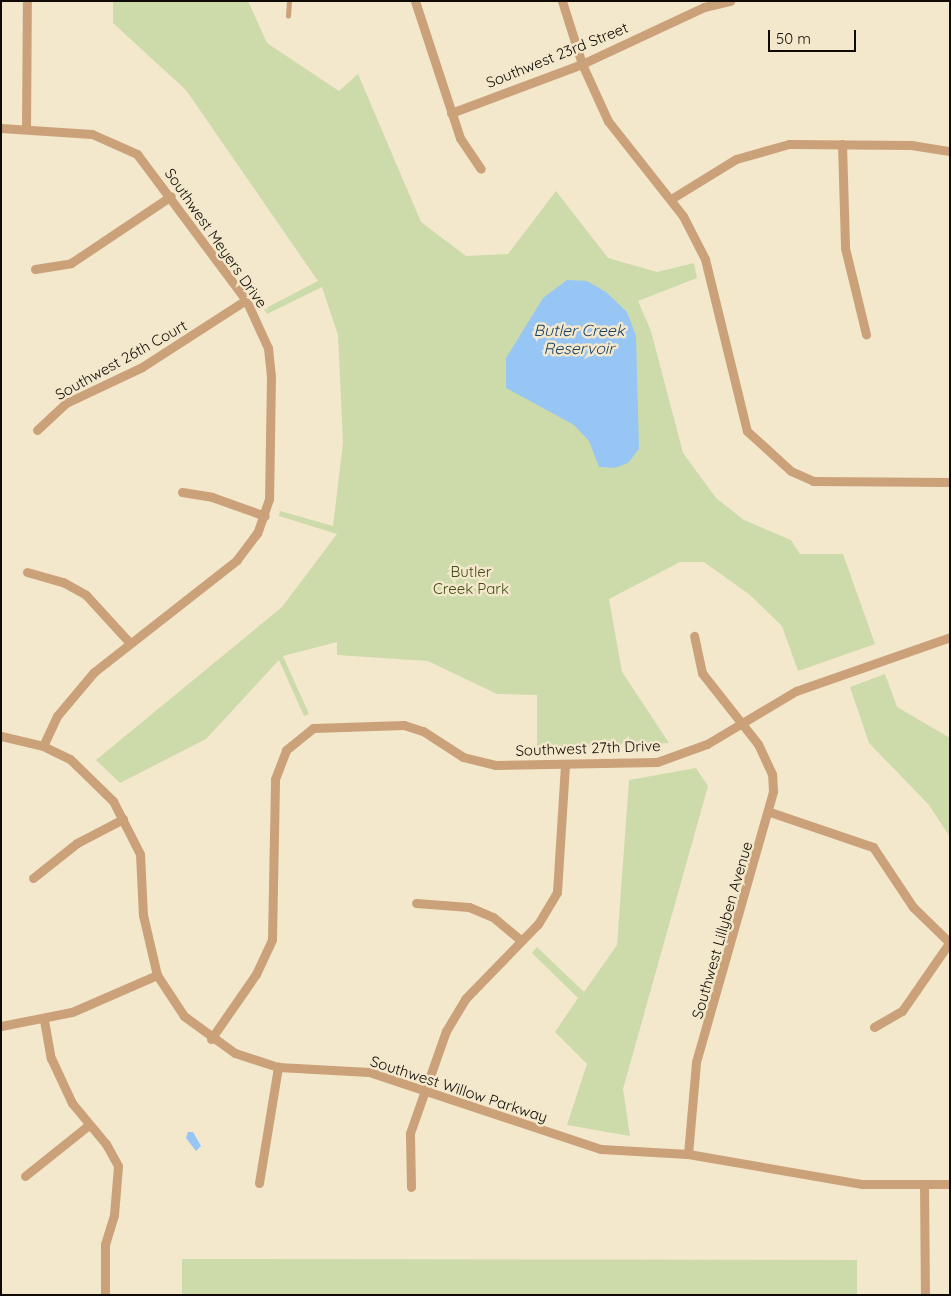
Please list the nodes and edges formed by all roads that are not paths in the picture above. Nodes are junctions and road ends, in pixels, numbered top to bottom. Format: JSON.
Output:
{"nodes":[{"id":1,"x":27,"y":1,"type":"edge"},
{"id":2,"x":289,"y":1,"type":"edge"},
{"id":3,"x":415,"y":1,"type":"edge"},
{"id":4,"x":562,"y":1,"type":"edge"},
{"id":5,"x":730,"y":1,"type":"edge"},
{"id":6,"x":703,"y":4,"type":"edge"},
{"id":7,"x":288,"y":16,"type":"dead end"},
{"id":8,"x":582,"y":64,"type":"junction"},
{"id":9,"x":451,"y":113,"type":"junction"},
{"id":10,"x":1,"y":128,"type":"edge"},
{"id":11,"x":26,"y":129,"type":"junction"},
{"id":12,"x":842,"y":144,"type":"junction"},
{"id":13,"x":950,"y":151,"type":"edge"},
{"id":14,"x":481,"y":169,"type":"dead end"},
{"id":15,"x":171,"y":196,"type":"junction"},
{"id":16,"x":671,"y":199,"type":"junction"},
{"id":17,"x":35,"y":269,"type":"dead end"},
{"id":18,"x":246,"y":300,"type":"junction"},
{"id":19,"x":866,"y":334,"type":"dead end"},
{"id":20,"x":37,"y":430,"type":"dead end"},
{"id":21,"x":950,"y":482,"type":"edge"},
{"id":22,"x":182,"y":492,"type":"dead end"},
{"id":23,"x":265,"y":516,"type":"junction"},
{"id":24,"x":27,"y":572,"type":"dead end"},
{"id":25,"x":694,"y":636,"type":"dead end"},
{"id":26,"x":950,"y":637,"type":"edge"},
{"id":27,"x":130,"y":643,"type":"junction"},
{"id":28,"x":740,"y":724,"type":"junction"},
{"id":29,"x":1,"y":736,"type":"edge"},
{"id":30,"x":43,"y":746,"type":"junction"},
{"id":31,"x":566,"y":765,"type":"junction"},
{"id":32,"x":770,"y":812,"type":"junction"},
{"id":33,"x":123,"y":819,"type":"junction"},
{"id":34,"x":33,"y":878,"type":"dead end"},
{"id":35,"x":416,"y":903,"type":"dead end"},
{"id":36,"x":520,"y":940,"type":"junction"},
{"id":37,"x":949,"y":943,"type":"edge"},
{"id":38,"x":157,"y":975,"type":"junction"},
{"id":39,"x":44,"y":1020,"type":"junction"},
{"id":40,"x":1,"y":1026,"type":"edge"},
{"id":41,"x":874,"y":1027,"type":"dead end"},
{"id":42,"x":210,"y":1039,"type":"junction"},
{"id":43,"x":278,"y":1067,"type":"junction"},
{"id":44,"x":423,"y":1090,"type":"junction"},
{"id":45,"x":89,"y":1125,"type":"junction"},
{"id":46,"x":688,"y":1154,"type":"junction"},
{"id":47,"x":25,"y":1176,"type":"dead end"},
{"id":48,"x":259,"y":1183,"type":"dead end"},
{"id":49,"x":924,"y":1184,"type":"junction"},
{"id":50,"x":950,"y":1184,"type":"edge"},
{"id":51,"x":412,"y":1187,"type":"dead end"},
{"id":52,"x":104,"y":1295,"type":"edge"},
{"id":53,"x":925,"y":1295,"type":"edge"}],
"edges":[{"from":1,"to":11,"type":"street"},
{"from":2,"to":7,"type":"lane"},
{"from":3,"to":9,"type":"street"},
{"from":4,"to":8,"type":"street"},
{"from":5,"to":6,"type":"street","name":"Southwest 23rd Street"},
{"from":6,"to":8,"type":"street","name":"Southwest 23rd Street"},
{"from":8,"to":9,"type":"street","name":"Southwest 23rd Street"},
{"from":8,"to":16,"type":"street"},
{"from":9,"to":14,"type":"street"},
{"from":10,"to":11,"type":"street","name":"Southwest Meyers Drive"},
{"from":11,"to":15,"type":"street","name":"Southwest Meyers Drive"},
{"from":12,"to":13,"type":"street"},
{"from":12,"to":16,"type":"street"},
{"from":12,"to":19,"type":"street"},
{"from":15,"to":17,"type":"street"},
{"from":15,"to":18,"type":"street","name":"Southwest Meyers Drive"},
{"from":16,"to":21,"type":"street"},
{"from":18,"to":20,"type":"street","name":"Southwest 26th Court"},
{"from":18,"to":23,"type":"street","name":"Southwest Meyers Drive"},
{"from":22,"to":23,"type":"street"},
{"from":23,"to":27,"type":"street","name":"Southwest Meyers Drive"},
{"from":24,"to":27,"type":"street"},
{"from":25,"to":28,"type":"street","name":"Southwest Lillyben Avenue"},
{"from":26,"to":28,"type":"street","name":"Southwest 27th Drive"},
{"from":27,"to":30,"type":"street","name":"Southwest Meyers Drive"},
{"from":28,"to":31,"type":"street","name":"Southwest 27th Drive"},
{"from":28,"to":32,"type":"street","name":"Southwest Lillyben Avenue"},
{"from":29,"to":30,"type":"street","name":"Southwest Willow Parkway"},
{"from":30,"to":33,"type":"street","name":"Southwest Willow Parkway"},
{"from":31,"to":36,"type":"street"},
{"from":31,"to":42,"type":"street","name":"Southwest 27th Drive"},
{"from":32,"to":37,"type":"street"},
{"from":32,"to":46,"type":"street","name":"Southwest Lillyben Avenue"},
{"from":33,"to":34,"type":"street"},
{"from":33,"to":38,"type":"street","name":"Southwest Willow Parkway"},
{"from":35,"to":36,"type":"street"},
{"from":36,"to":44,"type":"street"},
{"from":37,"to":41,"type":"street"},
{"from":38,"to":39,"type":"street"},
{"from":38,"to":42,"type":"street","name":"Southwest Willow Parkway"},
{"from":39,"to":40,"type":"street"},
{"from":39,"to":45,"type":"street"},
{"from":42,"to":43,"type":"street","name":"Southwest Willow Parkway"},
{"from":43,"to":44,"type":"street","name":"Southwest Willow Parkway"},
{"from":43,"to":48,"type":"street"},
{"from":44,"to":46,"type":"street","name":"Southwest Willow Parkway"},
{"from":44,"to":51,"type":"street"},
{"from":45,"to":47,"type":"street"},
{"from":45,"to":52,"type":"street"},
{"from":46,"to":49,"type":"street","name":"Southwest Willow Parkway"},
{"from":49,"to":50,"type":"street","name":"Southwest Willow Parkway"},
{"from":49,"to":53,"type":"street"}]}
